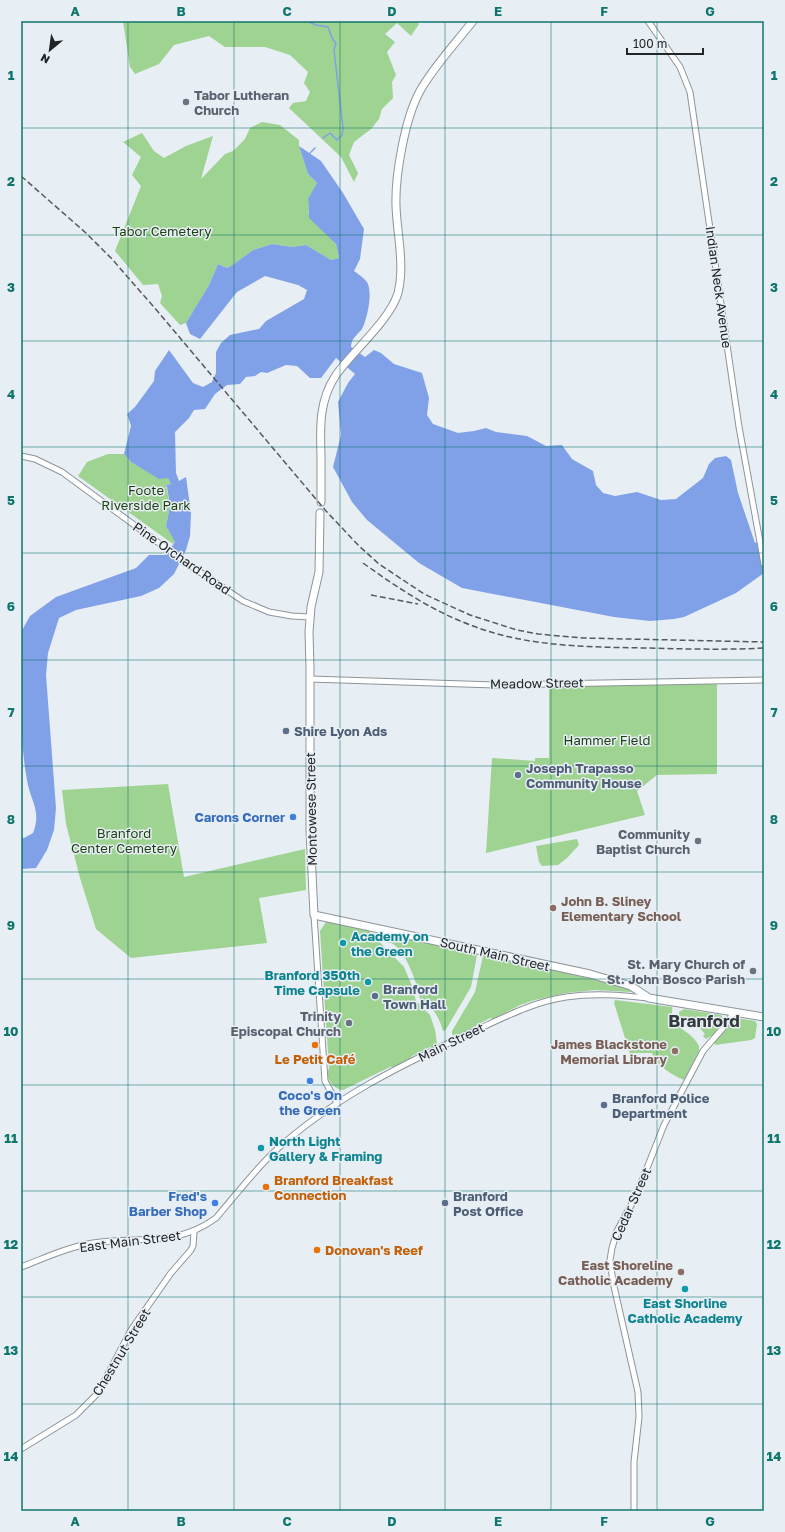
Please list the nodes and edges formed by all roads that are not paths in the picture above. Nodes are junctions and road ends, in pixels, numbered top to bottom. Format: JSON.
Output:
{"nodes":[{"id":1,"x":473,"y":21,"type":"edge"},
{"id":2,"x":648,"y":21,"type":"edge"},
{"id":3,"x":21,"y":456,"type":"edge"},
{"id":4,"x":321,"y":502,"type":"dead end"},
{"id":5,"x":320,"y":513,"type":"dead end"},
{"id":6,"x":764,"y":564,"type":"edge"},
{"id":7,"x":310,"y":617,"type":"junction"},
{"id":8,"x":310,"y":679,"type":"junction"},
{"id":9,"x":764,"y":680,"type":"edge"},
{"id":10,"x":314,"y":915,"type":"junction"},
{"id":11,"x":649,"y":998,"type":"junction"},
{"id":12,"x":734,"y":1012,"type":"junction"},
{"id":13,"x":764,"y":1017,"type":"edge"},
{"id":14,"x":336,"y":1103,"type":"junction"},
{"id":15,"x":194,"y":1232,"type":"junction"},
{"id":16,"x":21,"y":1267,"type":"edge"},
{"id":17,"x":21,"y":1450,"type":"edge"},
{"id":18,"x":634,"y":1511,"type":"edge"}],
"edges":[{"from":1,"to":4,"type":"main road"},
{"from":2,"to":6,"type":"street","name":"Indian Neck Avenue"},
{"from":3,"to":7,"type":"street","name":"Pine Orchard Road"},
{"from":5,"to":7,"type":"main road","name":"Montowese Street"},
{"from":7,"to":8,"type":"main road","name":"Montowese Street"},
{"from":8,"to":9,"type":"street","name":"Meadow Street"},
{"from":8,"to":10,"type":"main road","name":"Montowese Street"},
{"from":10,"to":11,"type":"main road","name":"South Main Street"},
{"from":10,"to":14,"type":"street","name":"Montowese Street"},
{"from":11,"to":12,"type":"main road","name":"Main Street"},
{"from":11,"to":14,"type":"street","name":"Main Street"},
{"from":12,"to":13,"type":"main road","name":"Main Street"},
{"from":12,"to":18,"type":"street","name":"Cedar Street"},
{"from":14,"to":15,"type":"street","name":"Main Street"},
{"from":15,"to":16,"type":"street","name":"East Main Street"},
{"from":15,"to":17,"type":"street","name":"Chestnut Street"}]}
